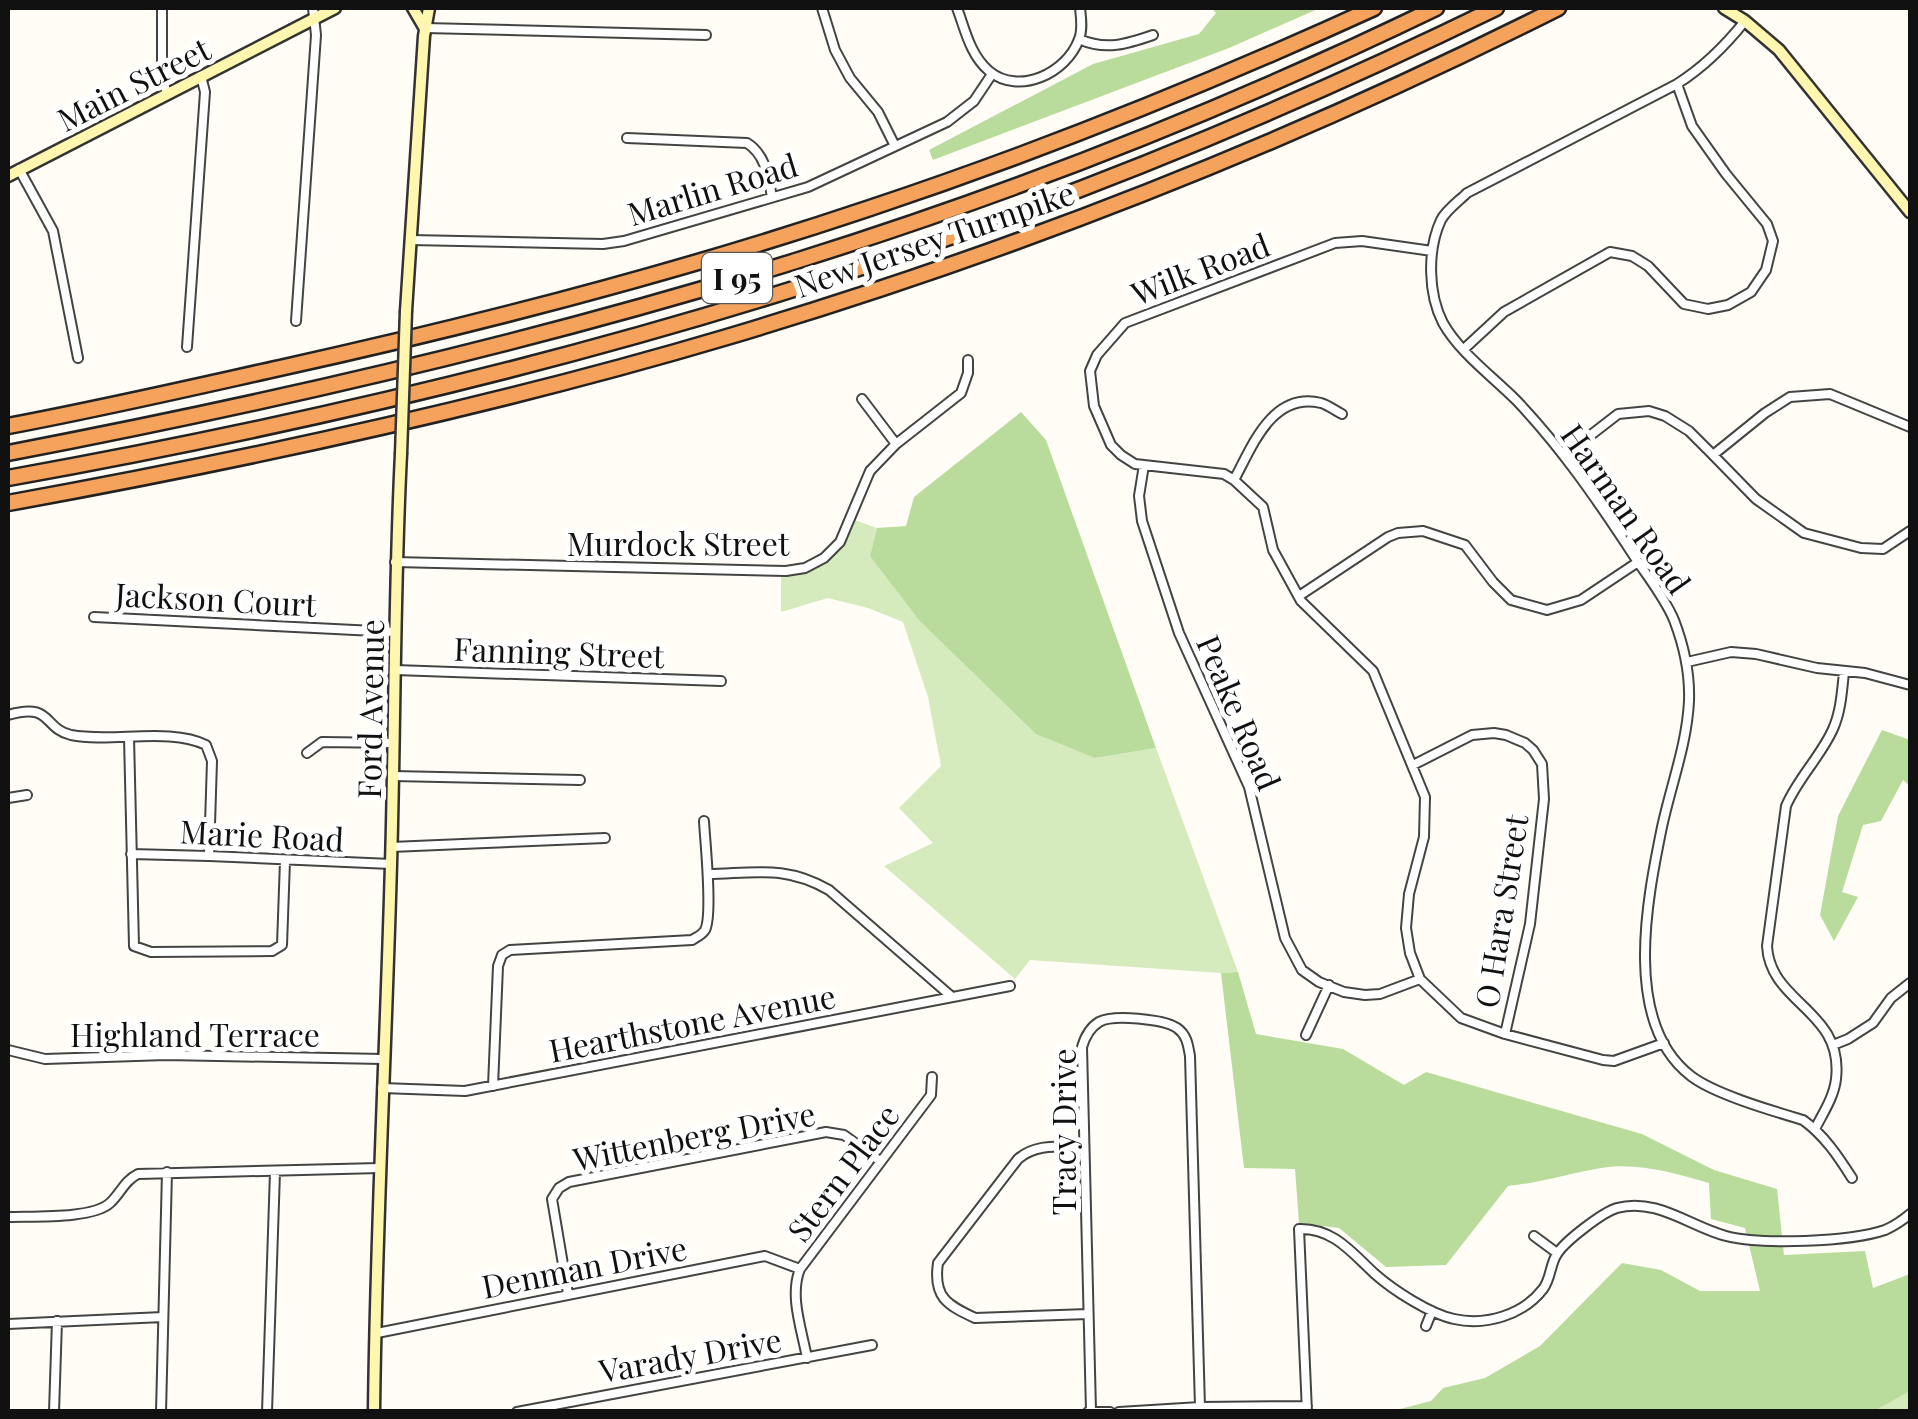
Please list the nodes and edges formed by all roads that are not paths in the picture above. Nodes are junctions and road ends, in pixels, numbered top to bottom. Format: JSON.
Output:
{"nodes":[{"id":1,"x":162,"y":8,"type":"edge"},
{"id":2,"x":336,"y":8,"type":"edge"},
{"id":3,"x":414,"y":8,"type":"edge"},
{"id":4,"x":430,"y":8,"type":"edge"},
{"id":5,"x":822,"y":8,"type":"edge"},
{"id":6,"x":957,"y":8,"type":"edge"},
{"id":7,"x":1080,"y":8,"type":"edge"},
{"id":8,"x":1374,"y":8,"type":"edge"},
{"id":9,"x":1436,"y":8,"type":"edge"},
{"id":10,"x":1496,"y":8,"type":"edge"},
{"id":11,"x":1558,"y":8,"type":"edge"},
{"id":12,"x":1724,"y":8,"type":"edge"},
{"id":13,"x":313,"y":13,"type":"edge"},
{"id":14,"x":1745,"y":21,"type":"junction"},
{"id":15,"x":425,"y":28,"type":"junction"},
{"id":16,"x":706,"y":35,"type":"dead end"},
{"id":17,"x":1154,"y":35,"type":"dead end"},
{"id":18,"x":1080,"y":40,"type":"junction"},
{"id":19,"x":992,"y":74,"type":"junction"},
{"id":20,"x":201,"y":76,"type":"junction"},
{"id":21,"x":1677,"y":84,"type":"junction"},
{"id":22,"x":167,"y":94,"type":"junction"},
{"id":23,"x":627,"y":138,"type":"dead end"},
{"id":24,"x":895,"y":146,"type":"junction"},
{"id":25,"x":19,"y":170,"type":"junction"},
{"id":26,"x":8,"y":176,"type":"edge"},
{"id":27,"x":772,"y":198,"type":"junction"},
{"id":28,"x":1910,"y":212,"type":"edge"},
{"id":29,"x":410,"y":240,"type":"junction"},
{"id":30,"x":1432,"y":250,"type":"junction"},
{"id":31,"x":296,"y":321,"type":"dead end"},
{"id":32,"x":187,"y":347,"type":"dead end"},
{"id":33,"x":1464,"y":349,"type":"junction"},
{"id":34,"x":78,"y":358,"type":"dead end"},
{"id":35,"x":968,"y":360,"type":"dead end"},
{"id":36,"x":862,"y":399,"type":"dead end"},
{"id":37,"x":1342,"y":414,"type":"dead end"},
{"id":38,"x":8,"y":426,"type":"edge"},
{"id":39,"x":1910,"y":428,"type":"edge"},
{"id":40,"x":896,"y":444,"type":"junction"},
{"id":41,"x":8,"y":452,"type":"edge"},
{"id":42,"x":1712,"y":454,"type":"junction"},
{"id":43,"x":1565,"y":455,"type":"junction"},
{"id":44,"x":1144,"y":465,"type":"junction"},
{"id":45,"x":8,"y":478,"type":"edge"},
{"id":46,"x":1234,"y":480,"type":"junction"},
{"id":47,"x":8,"y":503,"type":"edge"},
{"id":48,"x":1910,"y":531,"type":"edge"},
{"id":49,"x":395,"y":562,"type":"junction"},
{"id":50,"x":1638,"y":562,"type":"junction"},
{"id":51,"x":1299,"y":596,"type":"junction"},
{"id":52,"x":94,"y":617,"type":"dead end"},
{"id":53,"x":395,"y":632,"type":"junction"},
{"id":54,"x":1686,"y":662,"type":"junction"},
{"id":55,"x":395,"y":670,"type":"junction"},
{"id":56,"x":1844,"y":672,"type":"junction"},
{"id":57,"x":721,"y":681,"type":"dead end"},
{"id":58,"x":1910,"y":685,"type":"edge"},
{"id":59,"x":8,"y":715,"type":"edge"},
{"id":60,"x":129,"y":737,"type":"junction"},
{"id":61,"x":394,"y":743,"type":"junction"},
{"id":62,"x":308,"y":753,"type":"dead end"},
{"id":63,"x":1412,"y":765,"type":"junction"},
{"id":64,"x":394,"y":776,"type":"junction"},
{"id":65,"x":580,"y":780,"type":"dead end"},
{"id":66,"x":27,"y":795,"type":"dead end"},
{"id":67,"x":8,"y":798,"type":"edge"},
{"id":68,"x":704,"y":821,"type":"dead end"},
{"id":69,"x":605,"y":838,"type":"dead end"},
{"id":70,"x":391,"y":847,"type":"junction"},
{"id":71,"x":131,"y":854,"type":"junction"},
{"id":72,"x":209,"y":856,"type":"junction"},
{"id":73,"x":285,"y":861,"type":"junction"},
{"id":74,"x":391,"y":864,"type":"junction"},
{"id":75,"x":708,"y":874,"type":"junction"},
{"id":76,"x":1420,"y":979,"type":"junction"},
{"id":77,"x":1910,"y":983,"type":"edge"},
{"id":78,"x":1328,"y":985,"type":"junction"},
{"id":79,"x":1010,"y":986,"type":"dead end"},
{"id":80,"x":952,"y":997,"type":"junction"},
{"id":81,"x":1505,"y":1034,"type":"junction"},
{"id":82,"x":1306,"y":1035,"type":"dead end"},
{"id":83,"x":1664,"y":1043,"type":"junction"},
{"id":84,"x":1833,"y":1045,"type":"junction"},
{"id":85,"x":8,"y":1050,"type":"edge"},
{"id":86,"x":383,"y":1059,"type":"junction"},
{"id":87,"x":932,"y":1077,"type":"dead end"},
{"id":88,"x":492,"y":1086,"type":"junction"},
{"id":89,"x":382,"y":1088,"type":"junction"},
{"id":90,"x":1815,"y":1129,"type":"junction"},
{"id":91,"x":1084,"y":1146,"type":"junction"},
{"id":92,"x":880,"y":1161,"type":"junction"},
{"id":93,"x":380,"y":1168,"type":"junction"},
{"id":94,"x":167,"y":1172,"type":"junction"},
{"id":95,"x":275,"y":1172,"type":"junction"},
{"id":96,"x":1852,"y":1178,"type":"dead end"},
{"id":97,"x":1910,"y":1214,"type":"edge"},
{"id":98,"x":8,"y":1217,"type":"edge"},
{"id":99,"x":1534,"y":1236,"type":"dead end"},
{"id":100,"x":1557,"y":1254,"type":"junction"},
{"id":101,"x":800,"y":1269,"type":"junction"},
{"id":102,"x":568,"y":1294,"type":"junction"},
{"id":103,"x":1432,"y":1311,"type":"junction"},
{"id":104,"x":1088,"y":1314,"type":"junction"},
{"id":105,"x":163,"y":1317,"type":"junction"},
{"id":106,"x":58,"y":1321,"type":"junction"},
{"id":107,"x":8,"y":1324,"type":"edge"},
{"id":108,"x":1426,"y":1326,"type":"dead end"},
{"id":109,"x":377,"y":1333,"type":"junction"},
{"id":110,"x":872,"y":1345,"type":"dead end"},
{"id":111,"x":807,"y":1358,"type":"junction"},
{"id":112,"x":1200,"y":1407,"type":"junction"},
{"id":113,"x":1307,"y":1409,"type":"edge"},
{"id":114,"x":1090,"y":1411,"type":"edge"},
{"id":115,"x":54,"y":1412,"type":"edge"},
{"id":116,"x":161,"y":1412,"type":"edge"},
{"id":117,"x":267,"y":1412,"type":"edge"},
{"id":118,"x":374,"y":1412,"type":"edge"},
{"id":119,"x":517,"y":1412,"type":"edge"},
{"id":120,"x":1110,"y":1412,"type":"edge"},
{"id":121,"x":1119,"y":1412,"type":"edge"}],
"edges":[{"from":1,"to":22,"type":"street"},
{"from":2,"to":13,"type":"street","name":"Main Street"},
{"from":3,"to":15,"type":"street"},
{"from":4,"to":15,"type":"street","name":"Ford Avenue"},
{"from":5,"to":24,"type":"street"},
{"from":6,"to":19,"type":"street"},
{"from":7,"to":18,"type":"street"},
{"from":8,"to":38,"type":"highway","name":"New Jersey Turnpike","number":"I 95"},
{"from":9,"to":41,"type":"highway","name":"New Jersey Turnpike","number":"I 95"},
{"from":10,"to":45,"type":"highway","name":"New Jersey Turnpike","number":"I 95"},
{"from":11,"to":47,"type":"highway","name":"New Jersey Turnpike","number":"I 95"},
{"from":12,"to":14,"type":"street"},
{"from":13,"to":20,"type":"street","name":"Main Street"},
{"from":13,"to":31,"type":"street"},
{"from":14,"to":21,"type":"street","name":"Harman Road"},
{"from":14,"to":28,"type":"street"},
{"from":15,"to":16,"type":"street"},
{"from":15,"to":29,"type":"street","name":"Ford Avenue"},
{"from":17,"to":18,"type":"street"},
{"from":18,"to":19,"type":"street"},
{"from":19,"to":24,"type":"street","name":"Marlin Road"},
{"from":20,"to":22,"type":"street","name":"Main Street"},
{"from":20,"to":32,"type":"street"},
{"from":21,"to":30,"type":"street","name":"Harman Road"},
{"from":21,"to":33,"type":"street"},
{"from":22,"to":25,"type":"street","name":"Main Street"},
{"from":23,"to":27,"type":"street"},
{"from":24,"to":27,"type":"street","name":"Marlin Road"},
{"from":25,"to":26,"type":"street","name":"Main Street"},
{"from":25,"to":34,"type":"street"},
{"from":27,"to":29,"type":"street","name":"Marlin Road"},
{"from":29,"to":49,"type":"street","name":"Ford Avenue","bridge":true},
{"from":30,"to":33,"type":"street","name":"Harman Road"},
{"from":30,"to":44,"type":"street","name":"Wilk Road"},
{"from":33,"to":43,"type":"street","name":"Harman Road"},
{"from":35,"to":40,"type":"street","name":"Murdock Street"},
{"from":36,"to":40,"type":"street"},
{"from":37,"to":46,"type":"street"},
{"from":39,"to":42,"type":"street"},
{"from":40,"to":49,"type":"street","name":"Murdock Street"},
{"from":42,"to":43,"type":"street"},
{"from":42,"to":48,"type":"street"},
{"from":43,"to":50,"type":"street","name":"Harman Road"},
{"from":44,"to":46,"type":"street"},
{"from":44,"to":78,"type":"street","name":"Peake Road"},
{"from":46,"to":51,"type":"street"},
{"from":49,"to":53,"type":"street","name":"Ford Avenue"},
{"from":50,"to":51,"type":"street"},
{"from":50,"to":54,"type":"street","name":"Harman Road"},
{"from":51,"to":63,"type":"street"},
{"from":52,"to":53,"type":"street","name":"Jackson Court"},
{"from":53,"to":55,"type":"street","name":"Ford Avenue"},
{"from":54,"to":56,"type":"street"},
{"from":54,"to":83,"type":"street","name":"Harman Road"},
{"from":55,"to":57,"type":"street","name":"Fanning Street"},
{"from":55,"to":61,"type":"street","name":"Ford Avenue"},
{"from":56,"to":58,"type":"street"},
{"from":56,"to":84,"type":"street"},
{"from":59,"to":60,"type":"street"},
{"from":60,"to":71,"type":"street"},
{"from":60,"to":72,"type":"street"},
{"from":61,"to":62,"type":"street"},
{"from":61,"to":64,"type":"street","name":"Ford Avenue"},
{"from":63,"to":76,"type":"street"},
{"from":63,"to":81,"type":"street","name":"O Hara Street"},
{"from":64,"to":65,"type":"street"},
{"from":64,"to":70,"type":"street","name":"Ford Avenue"},
{"from":66,"to":67,"type":"street"},
{"from":68,"to":75,"type":"street"},
{"from":69,"to":70,"type":"street"},
{"from":70,"to":74,"type":"street","name":"Ford Avenue"},
{"from":71,"to":72,"type":"street","name":"Marie Road"},
{"from":71,"to":73,"type":"street"},
{"from":72,"to":73,"type":"street","name":"Marie Road"},
{"from":73,"to":74,"type":"street","name":"Marie Road"},
{"from":74,"to":86,"type":"street","name":"Ford Avenue"},
{"from":75,"to":80,"type":"street"},
{"from":75,"to":88,"type":"street"},
{"from":76,"to":78,"type":"street"},
{"from":76,"to":81,"type":"street"},
{"from":77,"to":84,"type":"street"},
{"from":78,"to":82,"type":"street"},
{"from":79,"to":80,"type":"street","name":"Hearthstone Avenue"},
{"from":80,"to":88,"type":"street","name":"Hearthstone Avenue"},
{"from":81,"to":83,"type":"street"},
{"from":83,"to":90,"type":"street","name":"Harman Road"},
{"from":84,"to":90,"type":"street"},
{"from":85,"to":86,"type":"street","name":"Highland Terrace"},
{"from":86,"to":89,"type":"street","name":"Ford Avenue"},
{"from":87,"to":92,"type":"street","name":"Stern Place"},
{"from":88,"to":89,"type":"street","name":"Hearthstone Avenue"},
{"from":89,"to":93,"type":"street","name":"Ford Avenue"},
{"from":90,"to":96,"type":"street","name":"Harman Road"},
{"from":91,"to":104,"type":"street","name":"Tracy Drive"},
{"from":91,"to":104,"type":"street"},
{"from":91,"to":112,"type":"street","name":"Tracy Drive"},
{"from":92,"to":101,"type":"street","name":"Stern Place"},
{"from":92,"to":102,"type":"street","name":"Wittenberg Drive"},
{"from":93,"to":95,"type":"street"},
{"from":93,"to":109,"type":"street","name":"Ford Avenue"},
{"from":94,"to":95,"type":"street"},
{"from":94,"to":98,"type":"street"},
{"from":94,"to":105,"type":"street"},
{"from":95,"to":117,"type":"street"},
{"from":97,"to":100,"type":"street"},
{"from":99,"to":100,"type":"street"},
{"from":100,"to":103,"type":"street"},
{"from":101,"to":102,"type":"street","name":"Denman Drive"},
{"from":101,"to":111,"type":"street","name":"Stern Place"},
{"from":102,"to":109,"type":"street","name":"Denman Drive"},
{"from":103,"to":108,"type":"street"},
{"from":103,"to":113,"type":"street"},
{"from":104,"to":114,"type":"street","name":"Tracy Drive"},
{"from":105,"to":106,"type":"street"},
{"from":105,"to":116,"type":"street"},
{"from":106,"to":107,"type":"street"},
{"from":106,"to":115,"type":"street"},
{"from":109,"to":118,"type":"street","name":"Ford Avenue"},
{"from":110,"to":111,"type":"street","name":"Varady Drive"},
{"from":111,"to":119,"type":"street","name":"Varady Drive"},
{"from":112,"to":113,"type":"street"},
{"from":112,"to":121,"type":"street"},
{"from":114,"to":120,"type":"street"}]}
